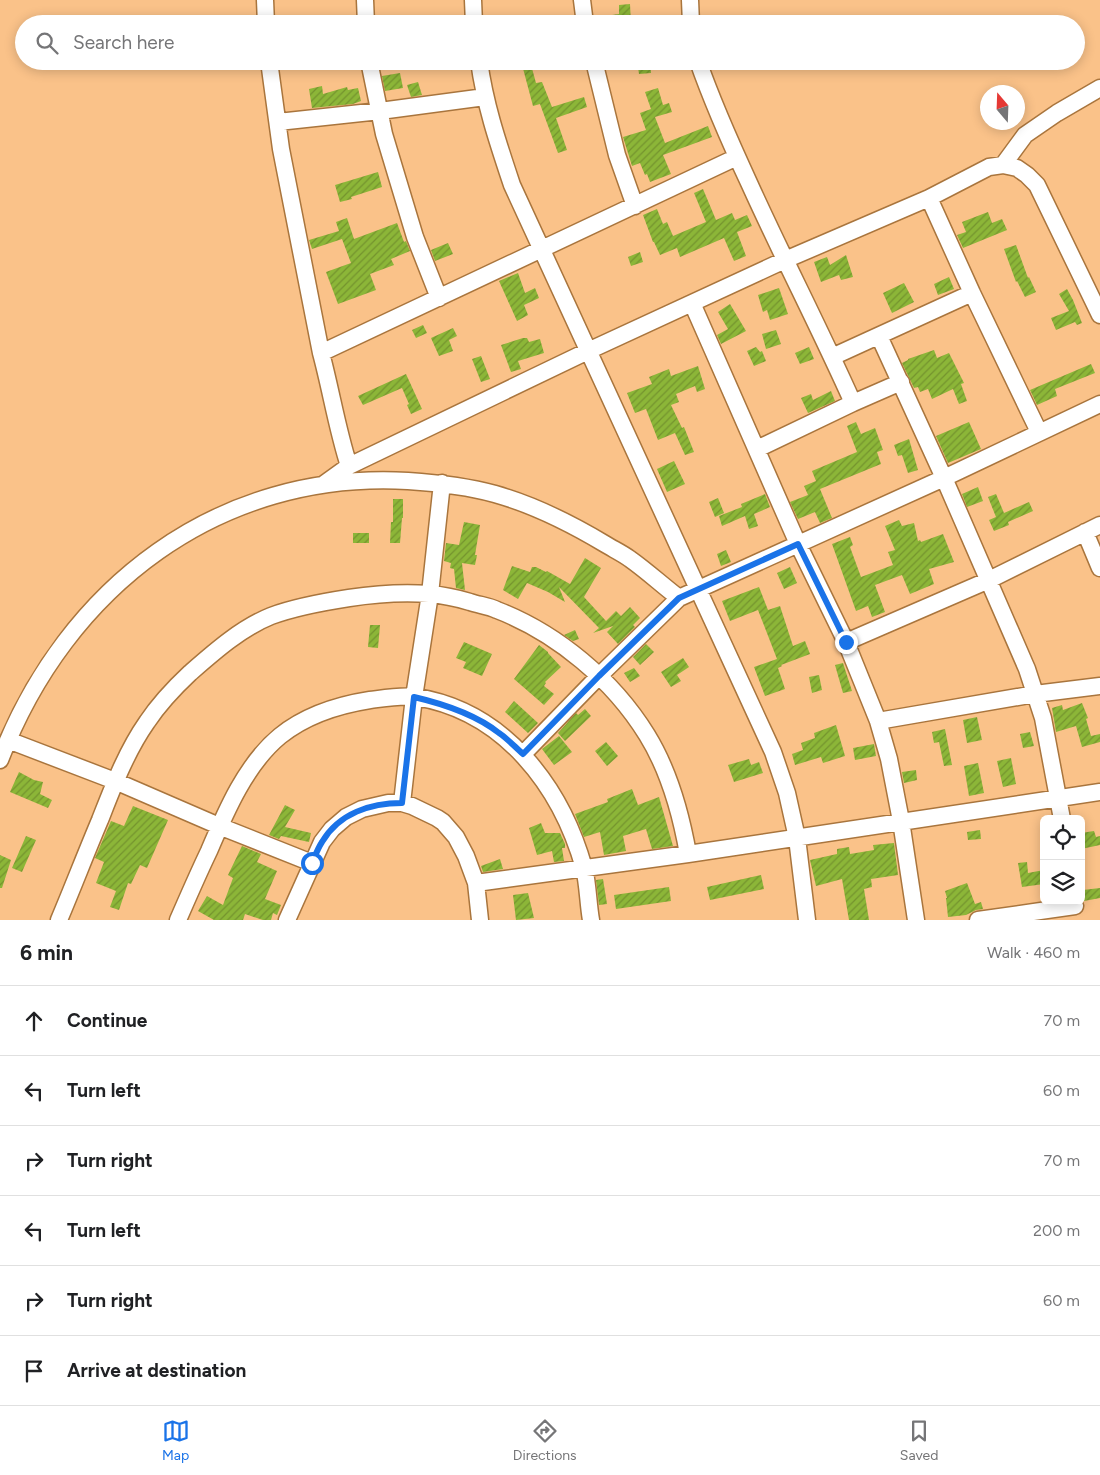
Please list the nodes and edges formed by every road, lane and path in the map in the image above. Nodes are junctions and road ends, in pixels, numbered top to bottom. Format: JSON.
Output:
{"nodes":[{"id":1,"x":265,"y":0,"type":"edge"},
{"id":2,"x":365,"y":0,"type":"edge"},
{"id":3,"x":473,"y":0,"type":"edge"},
{"id":4,"x":582,"y":0,"type":"edge"},
{"id":5,"x":690,"y":0,"type":"edge"},
{"id":6,"x":266,"y":15,"type":"edge"},
{"id":7,"x":366,"y":15,"type":"edge"},
{"id":8,"x":474,"y":15,"type":"edge"},
{"id":9,"x":584,"y":15,"type":"edge"},
{"id":10,"x":691,"y":15,"type":"edge"},
{"id":11,"x":270,"y":70,"type":"edge"},
{"id":12,"x":371,"y":70,"type":"edge"},
{"id":13,"x":480,"y":70,"type":"edge"},
{"id":14,"x":596,"y":70,"type":"edge"},
{"id":15,"x":701,"y":70,"type":"edge"},
{"id":16,"x":1100,"y":88,"type":"edge"},
{"id":17,"x":485,"y":97,"type":"junction"},
{"id":18,"x":380,"y":111,"type":"junction"},
{"id":19,"x":278,"y":122,"type":"junction"},
{"id":20,"x":737,"y":157,"type":"junction"},
{"id":21,"x":1003,"y":165,"type":"junction"},
{"id":22,"x":929,"y":198,"type":"junction"},
{"id":23,"x":635,"y":206,"type":"junction"},
{"id":24,"x":541,"y":250,"type":"junction"},
{"id":25,"x":784,"y":260,"type":"junction"},
{"id":26,"x":972,"y":293,"type":"junction"},
{"id":27,"x":439,"y":298,"type":"junction"},
{"id":28,"x":692,"y":303,"type":"junction"},
{"id":29,"x":1100,"y":315,"type":"edge"},
{"id":30,"x":879,"y":336,"type":"junction"},
{"id":31,"x":588,"y":351,"type":"junction"},
{"id":32,"x":321,"y":353,"type":"junction"},
{"id":33,"x":832,"y":357,"type":"junction"},
{"id":34,"x":901,"y":382,"type":"junction"},
{"id":35,"x":853,"y":403,"type":"junction"},
{"id":36,"x":1100,"y":404,"type":"edge"},
{"id":37,"x":1039,"y":432,"type":"junction"},
{"id":38,"x":757,"y":448,"type":"junction"},
{"id":39,"x":349,"y":466,"type":"junction"},
{"id":40,"x":944,"y":478,"type":"junction"},
{"id":41,"x":442,"y":483,"type":"junction"},
{"id":42,"x":324,"y":484,"type":"junction"},
{"id":43,"x":1093,"y":529,"type":"edge"},
{"id":44,"x":798,"y":544,"type":"junction"},
{"id":45,"x":1100,"y":568,"type":"edge"},
{"id":46,"x":989,"y":580,"type":"junction"},
{"id":47,"x":698,"y":590,"type":"junction"},
{"id":48,"x":430,"y":594,"type":"junction"},
{"id":49,"x":679,"y":598,"type":"junction"},
{"id":50,"x":846,"y":642,"type":"junction"},
{"id":51,"x":599,"y":676,"type":"junction"},
{"id":52,"x":1100,"y":686,"type":"edge"},
{"id":53,"x":1035,"y":694,"type":"junction"},
{"id":54,"x":414,"y":697,"type":"junction"},
{"id":55,"x":878,"y":721,"type":"junction"},
{"id":56,"x":8,"y":740,"type":"junction"},
{"id":57,"x":523,"y":754,"type":"junction"},
{"id":58,"x":0,"y":760,"type":"edge"},
{"id":59,"x":115,"y":781,"type":"junction"},
{"id":60,"x":1100,"y":792,"type":"edge"},
{"id":61,"x":1059,"y":798,"type":"junction"},
{"id":62,"x":402,"y":803,"type":"junction"},
{"id":63,"x":1061,"y":815,"type":"edge"},
{"id":64,"x":901,"y":821,"type":"junction"},
{"id":65,"x":219,"y":826,"type":"junction"},
{"id":66,"x":797,"y":838,"type":"junction"},
{"id":67,"x":688,"y":854,"type":"junction"},
{"id":68,"x":312,"y":863,"type":"junction"},
{"id":69,"x":584,"y":869,"type":"junction"},
{"id":70,"x":476,"y":883,"type":"junction"},
{"id":71,"x":1075,"y":909,"type":"edge"},
{"id":72,"x":1019,"y":917,"type":"edge"},
{"id":73,"x":59,"y":920,"type":"edge"},
{"id":74,"x":178,"y":920,"type":"edge"},
{"id":75,"x":286,"y":920,"type":"edge"},
{"id":76,"x":480,"y":920,"type":"edge"},
{"id":77,"x":591,"y":920,"type":"edge"},
{"id":78,"x":807,"y":920,"type":"edge"},
{"id":79,"x":916,"y":920,"type":"edge"},
{"id":80,"x":978,"y":920,"type":"edge"}],
"edges":[{"from":1,"to":6,"type":"street"},
{"from":2,"to":7,"type":"street"},
{"from":3,"to":8,"type":"street"},
{"from":4,"to":9,"type":"street"},
{"from":5,"to":10,"type":"street"},
{"from":11,"to":19,"type":"street"},
{"from":12,"to":18,"type":"street"},
{"from":13,"to":17,"type":"street"},
{"from":14,"to":23,"type":"street"},
{"from":15,"to":20,"type":"street"},
{"from":16,"to":21,"type":"street"},
{"from":17,"to":18,"type":"street"},
{"from":17,"to":24,"type":"street"},
{"from":18,"to":19,"type":"street"},
{"from":18,"to":27,"type":"street"},
{"from":19,"to":32,"type":"street"},
{"from":20,"to":23,"type":"street"},
{"from":20,"to":25,"type":"street"},
{"from":21,"to":22,"type":"street"},
{"from":21,"to":29,"type":"street"},
{"from":22,"to":25,"type":"street"},
{"from":22,"to":26,"type":"street"},
{"from":23,"to":24,"type":"street"},
{"from":24,"to":27,"type":"street"},
{"from":24,"to":31,"type":"street"},
{"from":25,"to":28,"type":"street"},
{"from":25,"to":33,"type":"street"},
{"from":26,"to":30,"type":"street"},
{"from":26,"to":37,"type":"street"},
{"from":27,"to":32,"type":"street"},
{"from":28,"to":31,"type":"street"},
{"from":28,"to":38,"type":"street"},
{"from":30,"to":33,"type":"street"},
{"from":30,"to":34,"type":"street"},
{"from":31,"to":39,"type":"street"},
{"from":31,"to":47,"type":"street"},
{"from":32,"to":39,"type":"street"},
{"from":33,"to":35,"type":"street"},
{"from":34,"to":35,"type":"street"},
{"from":34,"to":40,"type":"street"},
{"from":35,"to":38,"type":"street"},
{"from":36,"to":37,"type":"street"},
{"from":37,"to":40,"type":"street"},
{"from":38,"to":44,"type":"street"},
{"from":39,"to":42,"type":"street"},
{"from":40,"to":44,"type":"street"},
{"from":40,"to":46,"type":"street"},
{"from":41,"to":42,"type":"street"},
{"from":41,"to":48,"type":"street"},
{"from":41,"to":49,"type":"street"},
{"from":42,"to":56,"type":"street"},
{"from":43,"to":45,"type":"street"},
{"from":43,"to":46,"type":"street"},
{"from":44,"to":47,"type":"street"},
{"from":44,"to":50,"type":"street"},
{"from":46,"to":50,"type":"street"},
{"from":46,"to":53,"type":"street"},
{"from":47,"to":49,"type":"street"},
{"from":47,"to":66,"type":"street"},
{"from":48,"to":51,"type":"street"},
{"from":48,"to":54,"type":"street"},
{"from":48,"to":59,"type":"street"},
{"from":49,"to":51,"type":"street"},
{"from":50,"to":55,"type":"street"},
{"from":51,"to":57,"type":"street"},
{"from":51,"to":67,"type":"street"},
{"from":52,"to":53,"type":"street"},
{"from":53,"to":55,"type":"street"},
{"from":53,"to":61,"type":"street"},
{"from":54,"to":57,"type":"street"},
{"from":54,"to":62,"type":"street"},
{"from":54,"to":65,"type":"street"},
{"from":55,"to":64,"type":"street"},
{"from":56,"to":58,"type":"street"},
{"from":56,"to":59,"type":"street"},
{"from":57,"to":69,"type":"street"},
{"from":59,"to":65,"type":"street"},
{"from":59,"to":73,"type":"street"},
{"from":60,"to":61,"type":"street"},
{"from":61,"to":63,"type":"street"},
{"from":61,"to":64,"type":"street"},
{"from":62,"to":68,"type":"street"},
{"from":62,"to":70,"type":"street"},
{"from":64,"to":66,"type":"street"},
{"from":64,"to":79,"type":"street"},
{"from":65,"to":68,"type":"street"},
{"from":65,"to":74,"type":"street"},
{"from":66,"to":67,"type":"street"},
{"from":66,"to":78,"type":"street"},
{"from":67,"to":69,"type":"street"},
{"from":68,"to":75,"type":"street"},
{"from":69,"to":70,"type":"street"},
{"from":69,"to":77,"type":"street"},
{"from":70,"to":76,"type":"street"},
{"from":71,"to":72,"type":"street"},
{"from":72,"to":80,"type":"street"}]}
